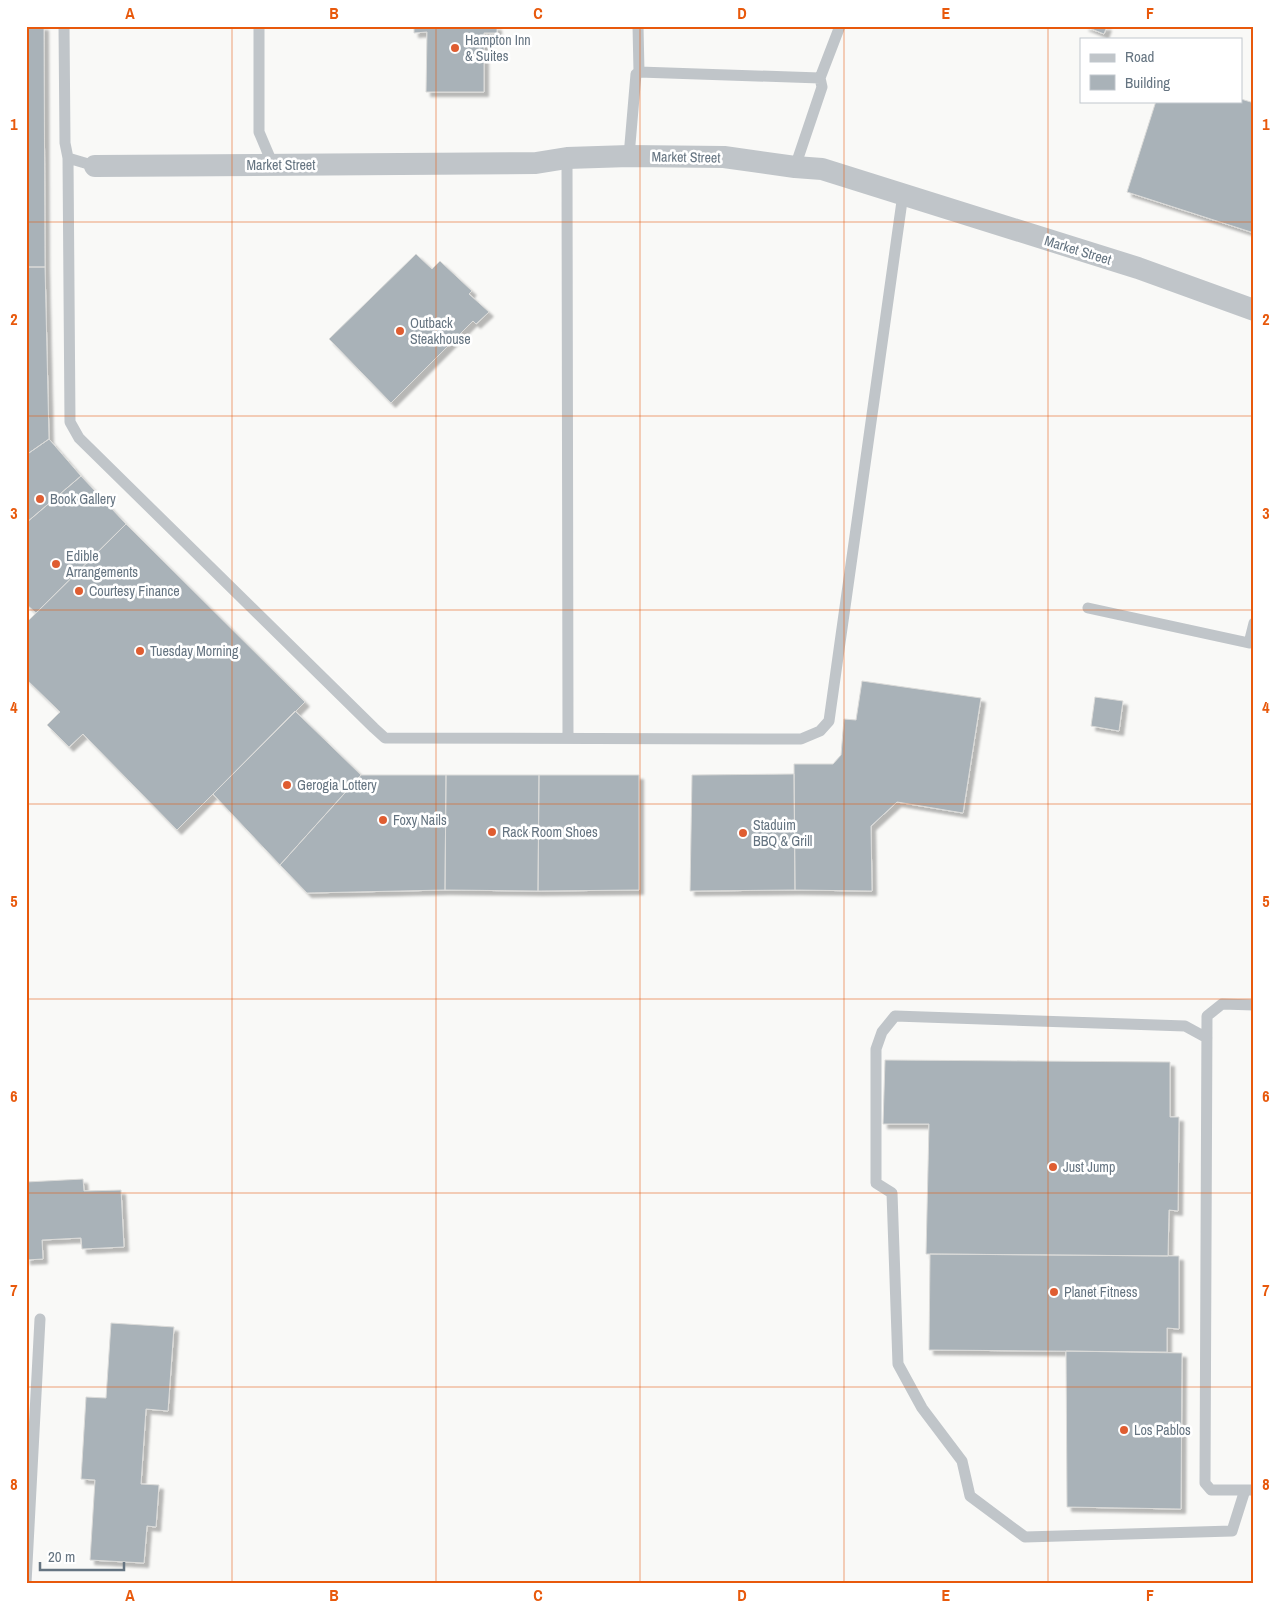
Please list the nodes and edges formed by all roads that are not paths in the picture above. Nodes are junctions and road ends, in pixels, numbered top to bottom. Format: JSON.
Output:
{"nodes":[{"id":1,"x":64,"y":26,"type":"edge"},
{"id":2,"x":259,"y":26,"type":"edge"},
{"id":3,"x":638,"y":26,"type":"edge"},
{"id":4,"x":840,"y":26,"type":"edge"},
{"id":5,"x":638,"y":72,"type":"junction"},
{"id":6,"x":820,"y":78,"type":"junction"},
{"id":7,"x":629,"y":156,"type":"junction"},
{"id":8,"x":68,"y":158,"type":"junction"},
{"id":9,"x":567,"y":158,"type":"junction"},
{"id":10,"x":273,"y":165,"type":"junction"},
{"id":11,"x":95,"y":166,"type":"joint"},
{"id":12,"x":795,"y":167,"type":"junction"},
{"id":13,"x":903,"y":194,"type":"junction"},
{"id":14,"x":1254,"y":310,"type":"edge"},
{"id":15,"x":1088,"y":608,"type":"dead end"},
{"id":16,"x":1254,"y":622,"type":"edge"},
{"id":17,"x":568,"y":738,"type":"junction"},
{"id":18,"x":1254,"y":1005,"type":"edge"},
{"id":19,"x":1207,"y":1038,"type":"junction"},
{"id":20,"x":40,"y":1319,"type":"dead end"},
{"id":21,"x":1249,"y":1490,"type":"edge"},
{"id":22,"x":26,"y":1583,"type":"edge"}],
"edges":[{"from":1,"to":8,"type":"lane"},
{"from":2,"to":10,"type":"lane"},
{"from":3,"to":5,"type":"lane"},
{"from":4,"to":6,"type":"lane"},
{"from":5,"to":6,"type":"lane"},
{"from":5,"to":7,"type":"lane"},
{"from":6,"to":12,"type":"lane"},
{"from":7,"to":9,"type":"street","name":"Market Street"},
{"from":7,"to":12,"type":"street","name":"Market Street"},
{"from":8,"to":11,"type":"lane"},
{"from":8,"to":17,"type":"lane"},
{"from":9,"to":10,"type":"street","name":"Market Street"},
{"from":9,"to":17,"type":"lane"},
{"from":10,"to":11,"type":"street","name":"Market Street"},
{"from":12,"to":13,"type":"street","name":"Market Street"},
{"from":13,"to":14,"type":"street","name":"Market Street"},
{"from":13,"to":17,"type":"lane"},
{"from":15,"to":16,"type":"lane"},
{"from":18,"to":19,"type":"lane"},
{"from":19,"to":21,"type":"lane"},
{"from":19,"to":21,"type":"lane"},
{"from":20,"to":22,"type":"lane"}]}
